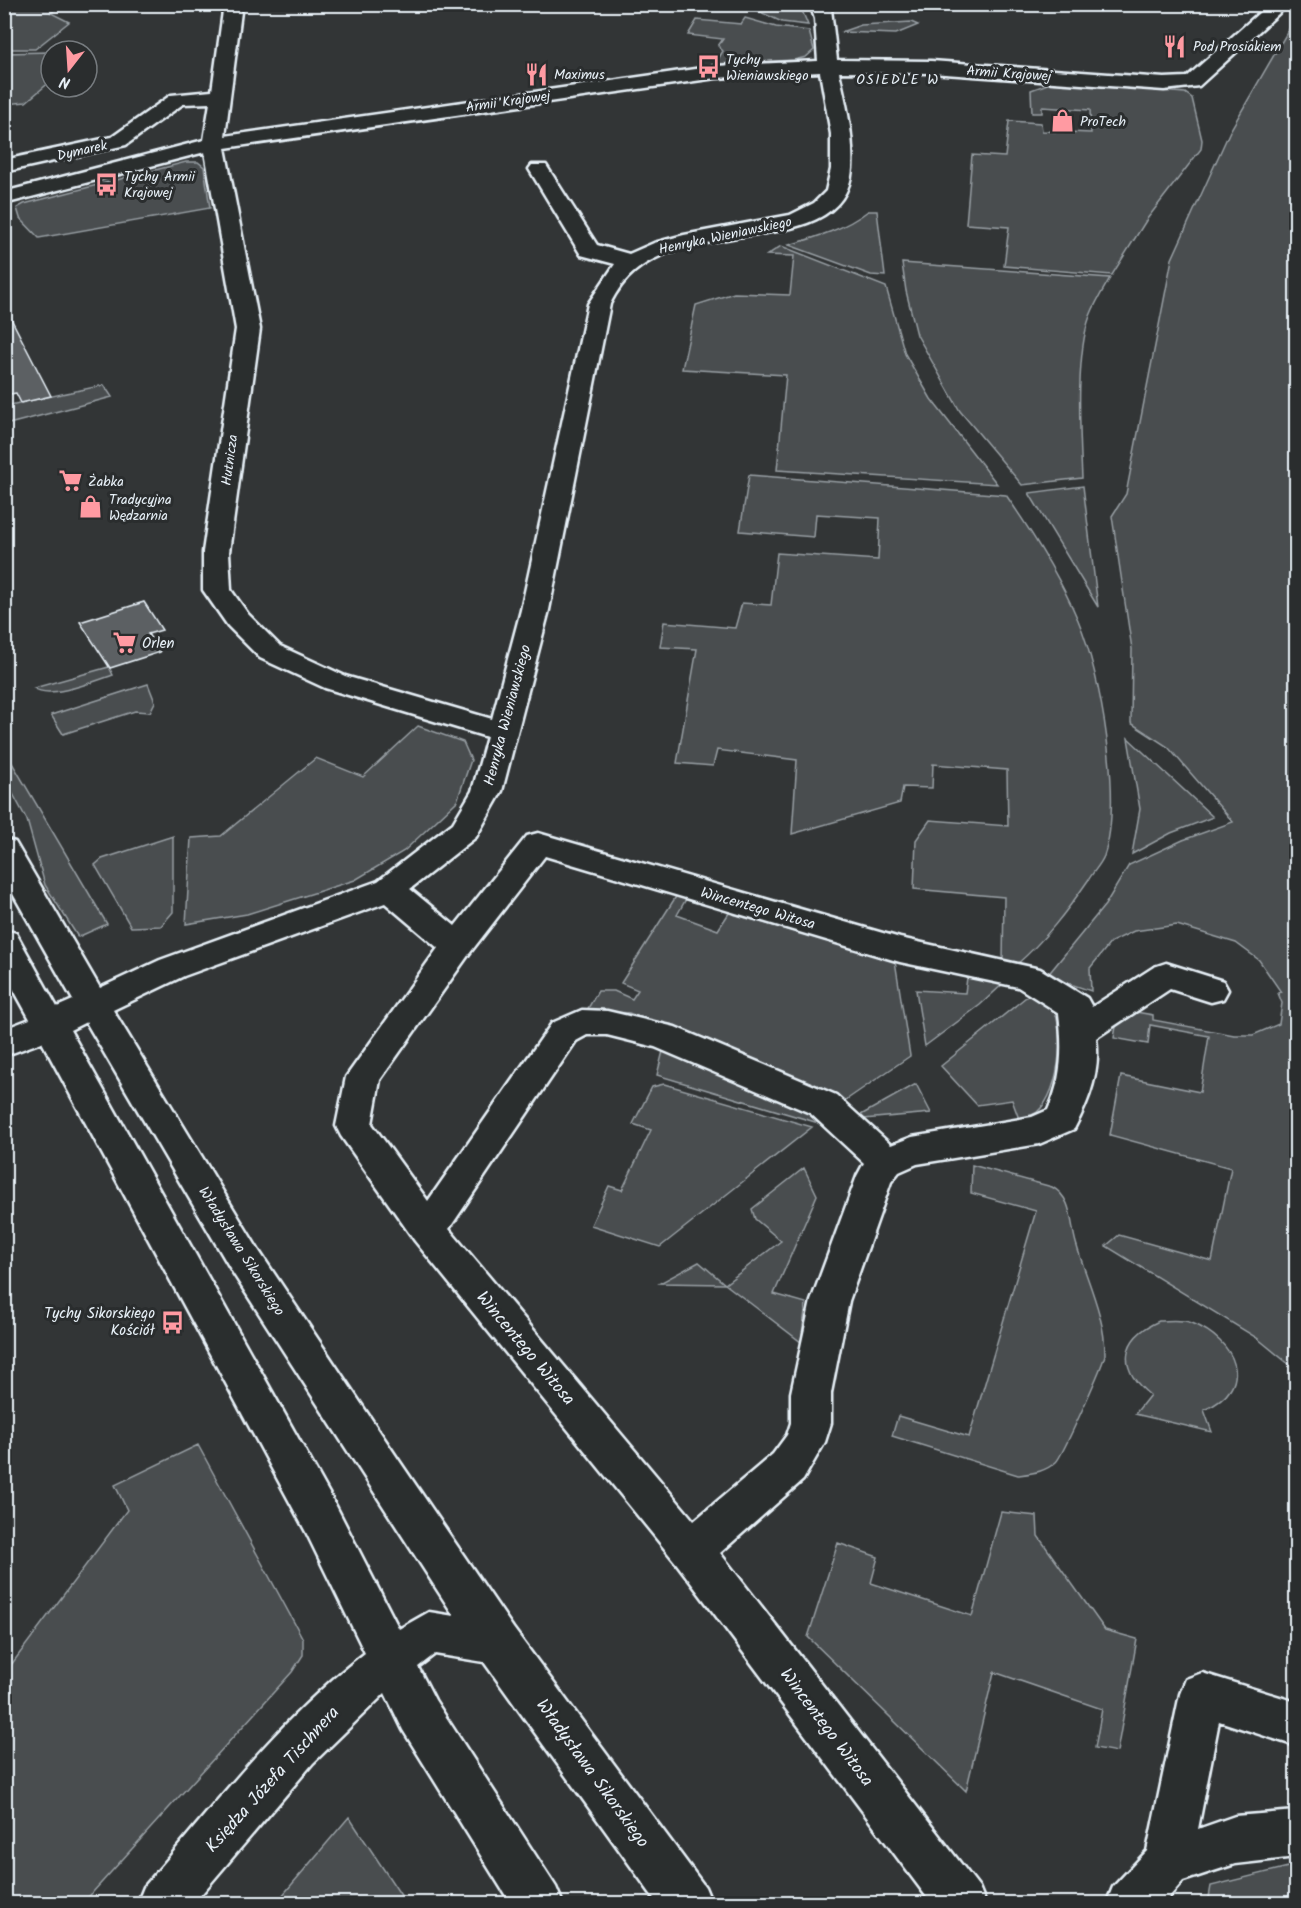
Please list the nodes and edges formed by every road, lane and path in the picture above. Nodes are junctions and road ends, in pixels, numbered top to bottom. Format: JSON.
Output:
{"nodes":[{"id":1,"x":233,"y":4,"type":"edge"},
{"id":2,"x":819,"y":4,"type":"edge"},
{"id":3,"x":1280,"y":4,"type":"edge"},
{"id":4,"x":829,"y":66,"type":"junction"},
{"id":5,"x":220,"y":96,"type":"junction"},
{"id":6,"x":214,"y":144,"type":"junction"},
{"id":7,"x":4,"y":166,"type":"edge"},
{"id":8,"x":539,"y":169,"type":"dead end"},
{"id":9,"x":4,"y":198,"type":"edge"},
{"id":10,"x":631,"y":261,"type":"junction"},
{"id":11,"x":504,"y":732,"type":"junction"},
{"id":12,"x":4,"y":849,"type":"edge"},
{"id":13,"x":389,"y":889,"type":"junction"},
{"id":14,"x":4,"y":941,"type":"edge"},
{"id":15,"x":457,"y":946,"type":"junction"},
{"id":16,"x":1211,"y":990,"type":"dead end"},
{"id":17,"x":93,"y":1005,"type":"junction"},
{"id":18,"x":52,"y":1024,"type":"junction"},
{"id":19,"x":1079,"y":1032,"type":"junction"},
{"id":20,"x":4,"y":1043,"type":"edge"},
{"id":21,"x":886,"y":1162,"type":"junction"},
{"id":22,"x":428,"y":1230,"type":"junction"},
{"id":23,"x":692,"y":1550,"type":"junction"},
{"id":24,"x":497,"y":1643,"type":"junction"},
{"id":25,"x":390,"y":1660,"type":"junction"},
{"id":26,"x":1296,"y":1724,"type":"edge"},
{"id":27,"x":1296,"y":1834,"type":"edge"},
{"id":28,"x":1168,"y":1863,"type":"junction"},
{"id":29,"x":161,"y":1904,"type":"edge"},
{"id":30,"x":539,"y":1904,"type":"edge"},
{"id":31,"x":688,"y":1904,"type":"edge"},
{"id":32,"x":962,"y":1904,"type":"edge"},
{"id":33,"x":1130,"y":1904,"type":"edge"}],
"edges":[{"from":1,"to":5,"type":"street","name":"Hutnicza"},
{"from":2,"to":4,"type":"street","name":"Henryka Wieniawskiego"},
{"from":3,"to":4,"type":"street","name":"Armii Krajowej"},
{"from":4,"to":6,"type":"street","name":"Armii Krajowej"},
{"from":4,"to":10,"type":"street","name":"Henryka Wieniawskiego"},
{"from":5,"to":6,"type":"street","name":"Hutnicza"},
{"from":5,"to":7,"type":"street","name":"Dymarek"},
{"from":6,"to":9,"type":"street","name":"Armii Krajowej"},
{"from":6,"to":11,"type":"street","name":"Hutnicza"},
{"from":8,"to":10,"type":"street"},
{"from":10,"to":11,"type":"street","name":"Henryka Wieniawskiego"},
{"from":11,"to":13,"type":"street","name":"Henryka Wieniawskiego"},
{"from":12,"to":17,"type":"street","name":"Władysława Sikorskiego"},
{"from":13,"to":15,"type":"street"},
{"from":13,"to":17,"type":"street","name":"Henryka Wieniawskiego"},
{"from":14,"to":18,"type":"street"},
{"from":15,"to":19,"type":"street","name":"Wincentego Witosa"},
{"from":15,"to":22,"type":"street","name":"Wincentego Witosa"},
{"from":16,"to":19,"type":"street"},
{"from":17,"to":18,"type":"street","name":"Henryka Wieniawskiego"},
{"from":17,"to":24,"type":"street","name":"Władysława Sikorskiego"},
{"from":18,"to":20,"type":"street","name":"Henryka Wieniawskiego"},
{"from":18,"to":25,"type":"street"},
{"from":19,"to":21,"type":"street","name":"Wincentego Witosa"},
{"from":21,"to":22,"type":"street"},
{"from":21,"to":23,"type":"street"},
{"from":22,"to":23,"type":"street","name":"Wincentego Witosa"},
{"from":23,"to":32,"type":"street","name":"Wincentego Witosa"},
{"from":24,"to":25,"type":"street"},
{"from":24,"to":31,"type":"street","name":"Władysława Sikorskiego"},
{"from":25,"to":29,"type":"street","name":"Księdza Józefa Tischnera"},
{"from":25,"to":30,"type":"street"},
{"from":26,"to":28,"type":"street"},
{"from":27,"to":28,"type":"street"},
{"from":28,"to":33,"type":"street"}]}
